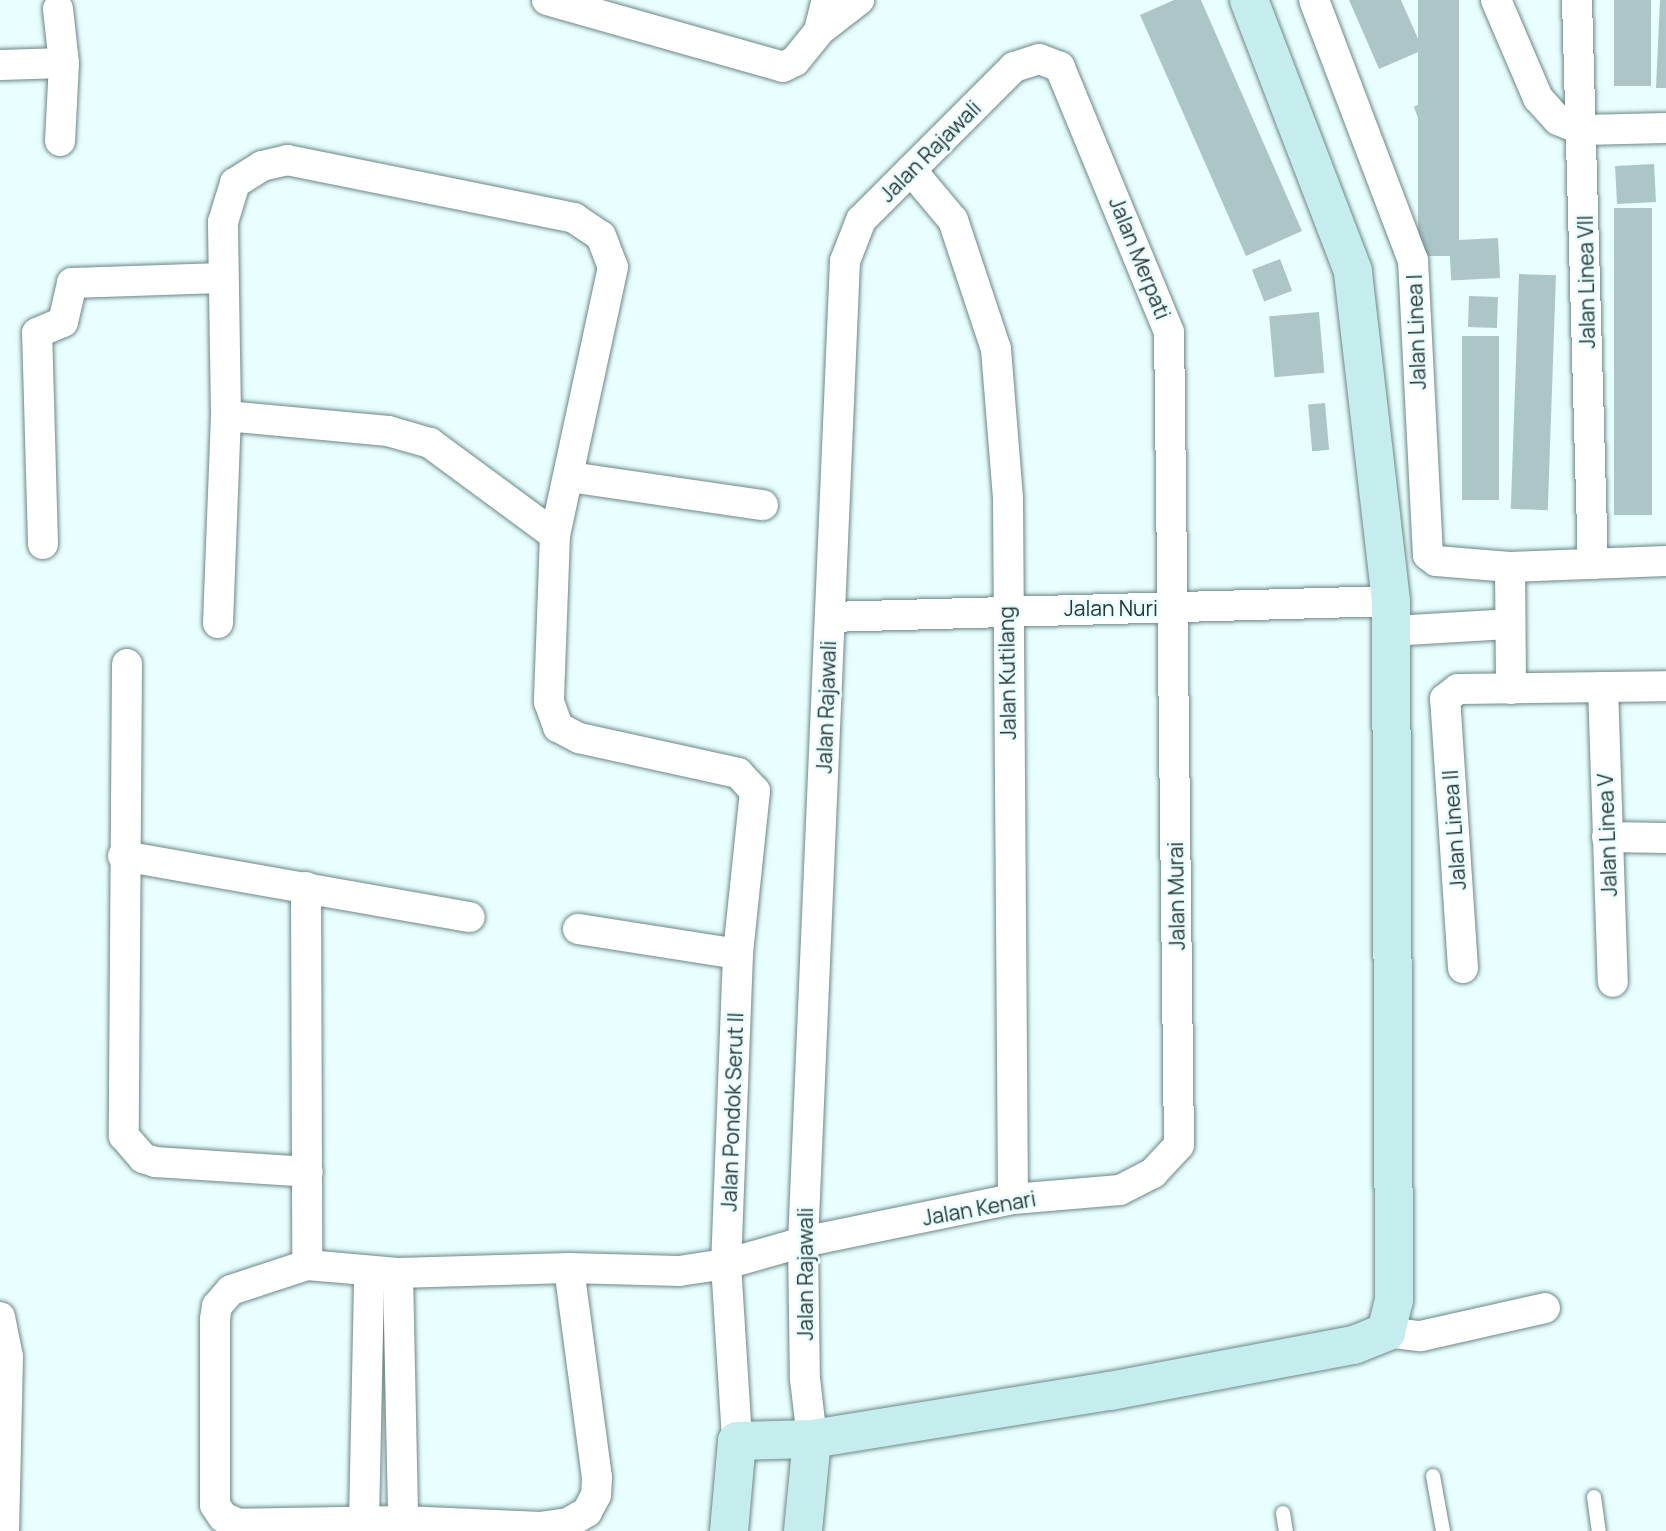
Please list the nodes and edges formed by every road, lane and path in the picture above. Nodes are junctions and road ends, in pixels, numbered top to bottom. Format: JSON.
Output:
{"nodes":[{"id":1,"x":547,"y":0,"type":"edge"},
{"id":2,"x":827,"y":0,"type":"edge"},
{"id":3,"x":859,"y":0,"type":"edge"},
{"id":4,"x":1249,"y":0,"type":"edge"},
{"id":5,"x":1314,"y":0,"type":"edge"},
{"id":6,"x":1496,"y":0,"type":"edge"},
{"id":7,"x":1577,"y":0,"type":"edge"},
{"id":8,"x":58,"y":9,"type":"dead end"},
{"id":9,"x":819,"y":31,"type":"junction"},
{"id":10,"x":1039,"y":59,"type":"joint"},
{"id":11,"x":64,"y":62,"type":"junction"},
{"id":12,"x":0,"y":65,"type":"edge"},
{"id":13,"x":1666,"y":128,"type":"edge"},
{"id":14,"x":1583,"y":130,"type":"junction"},
{"id":15,"x":60,"y":141,"type":"dead end"},
{"id":16,"x":911,"y":170,"type":"junction"},
{"id":17,"x":222,"y":278,"type":"junction"},
{"id":18,"x":226,"y":416,"type":"junction"},
{"id":19,"x":570,"y":477,"type":"junction"},
{"id":20,"x":763,"y":505,"type":"dead end"},
{"id":21,"x":555,"y":535,"type":"junction"},
{"id":22,"x":43,"y":544,"type":"dead end"},
{"id":23,"x":1666,"y":561,"type":"edge"},
{"id":24,"x":1593,"y":564,"type":"junction"},
{"id":25,"x":1510,"y":567,"type":"junction"},
{"id":26,"x":1172,"y":608,"type":"junction"},
{"id":27,"x":1006,"y":609,"type":"junction"},
{"id":28,"x":1391,"y":616,"type":"junction"},
{"id":29,"x":830,"y":617,"type":"junction"},
{"id":30,"x":218,"y":623,"type":"dead end"},
{"id":31,"x":1510,"y":624,"type":"junction"},
{"id":32,"x":127,"y":664,"type":"dead end"},
{"id":33,"x":1666,"y":686,"type":"edge"},
{"id":34,"x":1603,"y":687,"type":"junction"},
{"id":35,"x":1511,"y":689,"type":"junction"},
{"id":36,"x":1606,"y":837,"type":"junction"},
{"id":37,"x":1666,"y":838,"type":"edge"},
{"id":38,"x":123,"y":856,"type":"junction"},
{"id":39,"x":306,"y":887,"type":"junction"},
{"id":40,"x":470,"y":917,"type":"dead end"},
{"id":41,"x":578,"y":929,"type":"dead end"},
{"id":42,"x":738,"y":954,"type":"junction"},
{"id":43,"x":1463,"y":968,"type":"dead end"},
{"id":44,"x":1613,"y":982,"type":"dead end"},
{"id":45,"x":308,"y":1172,"type":"junction"},
{"id":46,"x":1153,"y":1173,"type":"joint"},
{"id":47,"x":1013,"y":1199,"type":"junction"},
{"id":48,"x":803,"y":1242,"type":"junction"},
{"id":49,"x":726,"y":1264,"type":"junction"},
{"id":50,"x":307,"y":1265,"type":"junction"},
{"id":51,"x":569,"y":1268,"type":"junction"},
{"id":52,"x":383,"y":1273,"type":"junction"},
{"id":53,"x":1545,"y":1308,"type":"dead end"},
{"id":54,"x":0,"y":1317,"type":"edge"},
{"id":55,"x":1386,"y":1332,"type":"junction"},
{"id":56,"x":812,"y":1439,"type":"junction"},
{"id":57,"x":737,"y":1441,"type":"junction"},
{"id":58,"x":1433,"y":1476,"type":"dead end"},
{"id":59,"x":1594,"y":1497,"type":"dead end"},
{"id":60,"x":1283,"y":1513,"type":"dead end"},
{"id":61,"x":403,"y":1521,"type":"junction"},
{"id":62,"x":364,"y":1522,"type":"junction"},
{"id":63,"x":219,"y":1524,"type":"edge"},
{"id":64,"x":4,"y":1531,"type":"edge"},
{"id":65,"x":729,"y":1531,"type":"edge"},
{"id":66,"x":803,"y":1531,"type":"edge"},
{"id":67,"x":1286,"y":1531,"type":"edge"},
{"id":68,"x":1443,"y":1531,"type":"edge"},
{"id":69,"x":1599,"y":1531,"type":"edge"}],
"edges":[{"from":1,"to":9,"type":"street"},
{"from":2,"to":9,"type":"street"},
{"from":3,"to":9,"type":"street"},
{"from":4,"to":28,"type":"street"},
{"from":5,"to":25,"type":"street","name":"Jalan Linea I"},
{"from":6,"to":14,"type":"street"},
{"from":7,"to":14,"type":"street","name":"Jalan Linea VII"},
{"from":8,"to":11,"type":"street"},
{"from":10,"to":16,"type":"street","name":"Jalan Rajawali"},
{"from":10,"to":26,"type":"street","name":"Jalan Merpati"},
{"from":11,"to":12,"type":"street"},
{"from":11,"to":15,"type":"street"},
{"from":13,"to":14,"type":"street"},
{"from":14,"to":24,"type":"street","name":"Jalan Linea VII"},
{"from":16,"to":27,"type":"street","name":"Jalan Kutilang"},
{"from":16,"to":29,"type":"street","name":"Jalan Rajawali"},
{"from":17,"to":18,"type":"street"},
{"from":17,"to":19,"type":"street"},
{"from":17,"to":22,"type":"street"},
{"from":18,"to":21,"type":"street"},
{"from":18,"to":30,"type":"street"},
{"from":19,"to":20,"type":"street"},
{"from":19,"to":21,"type":"street"},
{"from":21,"to":42,"type":"street","name":"Jalan Pondok Serut II"},
{"from":23,"to":24,"type":"street"},
{"from":24,"to":25,"type":"street"},
{"from":25,"to":31,"type":"street"},
{"from":26,"to":27,"type":"street","name":"Jalan Nuri"},
{"from":26,"to":28,"type":"street","name":"Jalan Nuri"},
{"from":26,"to":46,"type":"street","name":"Jalan Murai"},
{"from":27,"to":29,"type":"street","name":"Jalan Nuri"},
{"from":27,"to":47,"type":"street","name":"Jalan Kutilang"},
{"from":28,"to":31,"type":"street","name":"Jalan Nuri"},
{"from":28,"to":55,"type":"street"},
{"from":29,"to":48,"type":"street","name":"Jalan Rajawali"},
{"from":31,"to":35,"type":"street"},
{"from":32,"to":38,"type":"street"},
{"from":33,"to":34,"type":"street"},
{"from":34,"to":35,"type":"street"},
{"from":34,"to":36,"type":"street","name":"Jalan Linea V"},
{"from":35,"to":43,"type":"street","name":"Jalan Linea II"},
{"from":36,"to":37,"type":"street"},
{"from":36,"to":44,"type":"street","name":"Jalan Linea V"},
{"from":38,"to":39,"type":"street"},
{"from":38,"to":45,"type":"street"},
{"from":39,"to":40,"type":"street"},
{"from":39,"to":45,"type":"street"},
{"from":41,"to":42,"type":"street"},
{"from":42,"to":49,"type":"street","name":"Jalan Pondok Serut II"},
{"from":45,"to":50,"type":"street"},
{"from":46,"to":47,"type":"street","name":"Jalan Kenari"},
{"from":47,"to":48,"type":"street","name":"Jalan Kenari"},
{"from":48,"to":49,"type":"street","name":"Jalan Kenari"},
{"from":48,"to":56,"type":"street","name":"Jalan Rajawali"},
{"from":49,"to":51,"type":"street","name":"Jalan Kenari"},
{"from":49,"to":57,"type":"street","name":"Jalan Pondok Serut II"},
{"from":50,"to":52,"type":"street","name":"Jalan Kenari"},
{"from":50,"to":63,"type":"street"},
{"from":51,"to":52,"type":"street","name":"Jalan Kenari"},
{"from":51,"to":61,"type":"street"},
{"from":52,"to":61,"type":"street"},
{"from":52,"to":62,"type":"street"},
{"from":53,"to":55,"type":"street"},
{"from":54,"to":64,"type":"street"},
{"from":55,"to":56,"type":"street"},
{"from":56,"to":57,"type":"street"},
{"from":56,"to":66,"type":"street"},
{"from":57,"to":65,"type":"street"},
{"from":58,"to":68,"type":"lane"},
{"from":59,"to":69,"type":"lane"},
{"from":60,"to":67,"type":"lane"},
{"from":61,"to":62,"type":"street"},
{"from":62,"to":63,"type":"street"}]}
